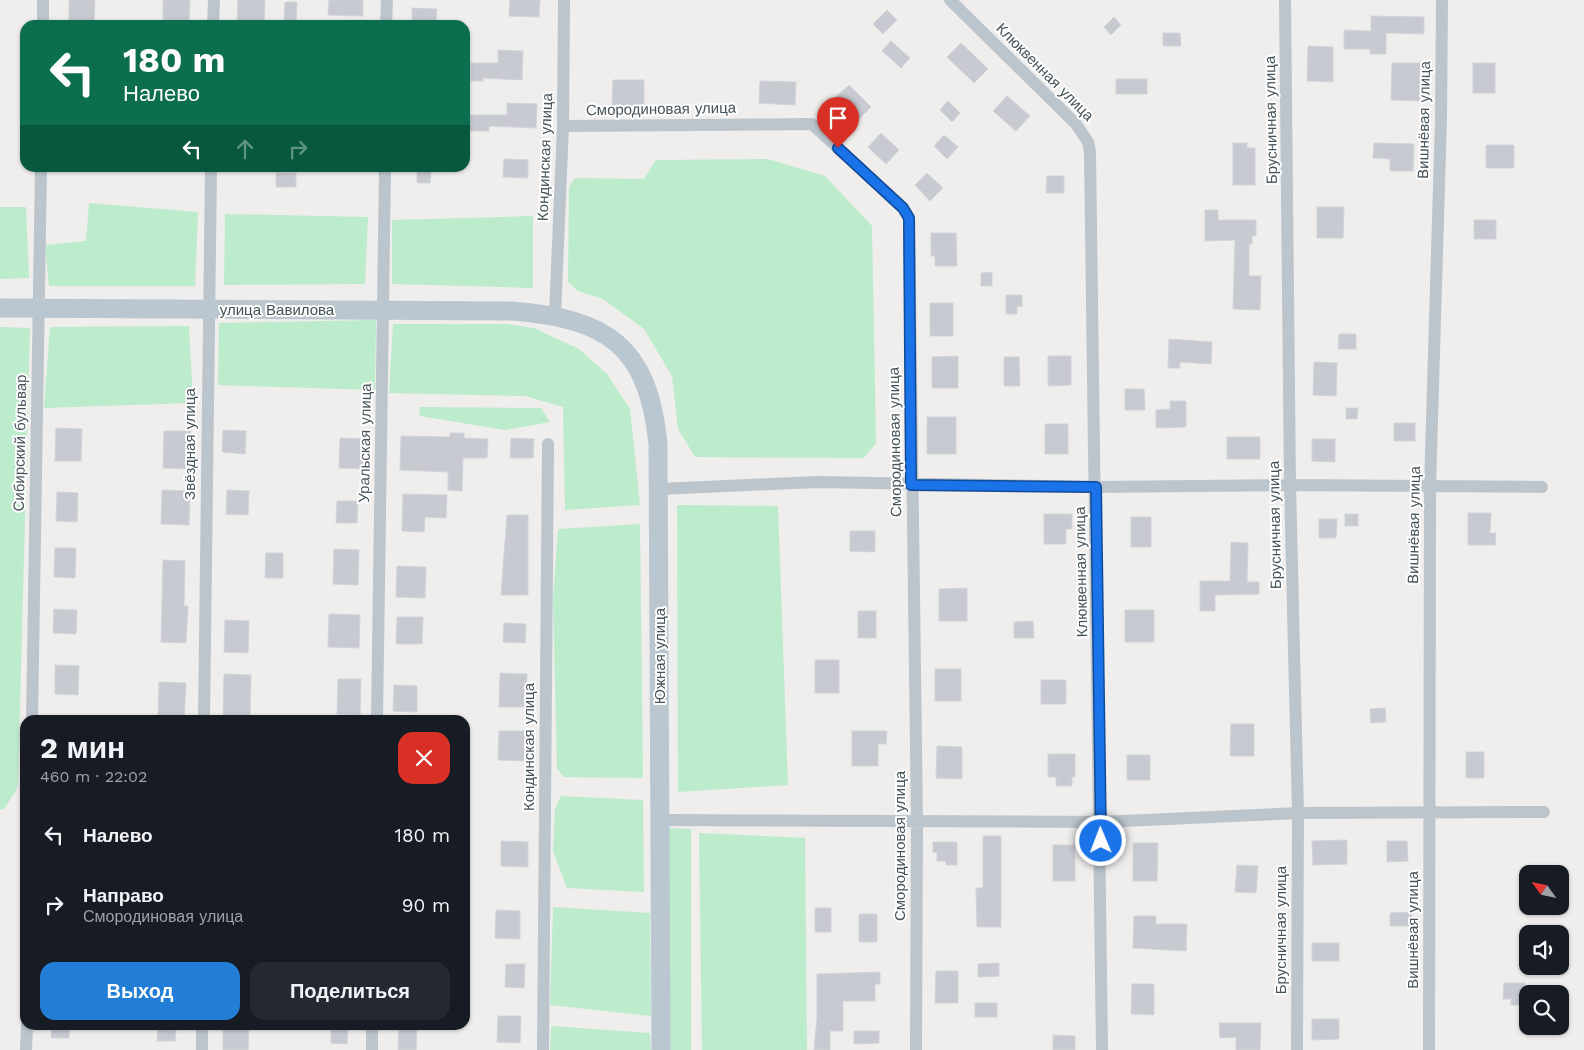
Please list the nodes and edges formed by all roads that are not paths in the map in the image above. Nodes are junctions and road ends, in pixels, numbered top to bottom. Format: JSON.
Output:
{"nodes":[{"id":1,"x":43,"y":0,"type":"edge"},
{"id":2,"x":214,"y":0,"type":"edge"},
{"id":3,"x":387,"y":0,"type":"edge"},
{"id":4,"x":564,"y":0,"type":"edge"},
{"id":5,"x":950,"y":0,"type":"edge"},
{"id":6,"x":1285,"y":0,"type":"edge"},
{"id":7,"x":1442,"y":0,"type":"edge"},
{"id":8,"x":43,"y":20,"type":"edge"},
{"id":9,"x":213,"y":20,"type":"edge"},
{"id":10,"x":386,"y":20,"type":"edge"},
{"id":11,"x":563,"y":126,"type":"junction"},
{"id":12,"x":41,"y":172,"type":"edge"},
{"id":13,"x":210,"y":172,"type":"edge"},
{"id":14,"x":385,"y":172,"type":"edge"},
{"id":15,"x":0,"y":308,"type":"edge"},
{"id":16,"x":39,"y":308,"type":"junction"},
{"id":17,"x":384,"y":309,"type":"junction"},
{"id":18,"x":208,"y":310,"type":"junction"},
{"id":19,"x":555,"y":315,"type":"junction"},
{"id":20,"x":548,"y":444,"type":"dead end"},
{"id":21,"x":911,"y":485,"type":"junction"},
{"id":22,"x":1290,"y":485,"type":"junction"},
{"id":23,"x":1096,"y":487,"type":"junction"},
{"id":24,"x":1430,"y":487,"type":"junction"},
{"id":25,"x":1542,"y":487,"type":"dead end"},
{"id":26,"x":659,"y":489,"type":"junction"},
{"id":27,"x":32,"y":715,"type":"edge"},
{"id":28,"x":204,"y":715,"type":"edge"},
{"id":29,"x":377,"y":715,"type":"edge"},
{"id":30,"x":1428,"y":811,"type":"junction"},
{"id":31,"x":1298,"y":812,"type":"junction"},
{"id":32,"x":1544,"y":812,"type":"dead end"},
{"id":33,"x":660,"y":820,"type":"junction"},
{"id":34,"x":917,"y":822,"type":"junction"},
{"id":35,"x":1101,"y":822,"type":"junction"},
{"id":36,"x":27,"y":1030,"type":"edge"},
{"id":37,"x":202,"y":1030,"type":"edge"},
{"id":38,"x":372,"y":1030,"type":"edge"},
{"id":39,"x":26,"y":1050,"type":"edge"},
{"id":40,"x":202,"y":1050,"type":"edge"},
{"id":41,"x":372,"y":1050,"type":"edge"},
{"id":42,"x":544,"y":1050,"type":"edge"},
{"id":43,"x":661,"y":1050,"type":"edge"},
{"id":44,"x":916,"y":1050,"type":"edge"},
{"id":45,"x":1102,"y":1050,"type":"edge"},
{"id":46,"x":1297,"y":1050,"type":"edge"},
{"id":47,"x":1430,"y":1050,"type":"edge"}],
"edges":[{"from":1,"to":8,"type":"street"},
{"from":2,"to":9,"type":"street"},
{"from":3,"to":10,"type":"street"},
{"from":4,"to":11,"type":"street","name":"Кондинская улица"},
{"from":5,"to":23,"type":"street","name":"Клюквенная улица"},
{"from":6,"to":22,"type":"street","name":"Брусничная улица"},
{"from":7,"to":24,"type":"street","name":"Вишнёвая улица"},
{"from":11,"to":19,"type":"street","name":"Кондинская улица"},
{"from":11,"to":21,"type":"street","name":"Смородиновая улица"},
{"from":12,"to":16,"type":"street","name":"Сибирский бульвар"},
{"from":13,"to":18,"type":"street","name":"Звёздная улица"},
{"from":14,"to":17,"type":"street","name":"Уральская улица"},
{"from":15,"to":16,"type":"street","name":"улица Вавилова"},
{"from":16,"to":18,"type":"street","name":"улица Вавилова"},
{"from":16,"to":27,"type":"street","name":"Сибирский бульвар"},
{"from":17,"to":18,"type":"street","name":"улица Вавилова"},
{"from":17,"to":19,"type":"street","name":"улица Вавилова"},
{"from":17,"to":29,"type":"street","name":"Уральская улица"},
{"from":18,"to":28,"type":"street","name":"Звёздная улица"},
{"from":19,"to":26,"type":"street","name":"Южная улица"},
{"from":20,"to":42,"type":"street","name":"Кондинская улица"},
{"from":21,"to":23,"type":"street"},
{"from":21,"to":26,"type":"street"},
{"from":21,"to":34,"type":"street","name":"Смородиновая улица"},
{"from":22,"to":23,"type":"street"},
{"from":22,"to":24,"type":"street"},
{"from":22,"to":31,"type":"street","name":"Брусничная улица"},
{"from":23,"to":35,"type":"street","name":"Клюквенная улица"},
{"from":24,"to":25,"type":"street"},
{"from":24,"to":30,"type":"street","name":"Вишнёвая улица"},
{"from":26,"to":33,"type":"street","name":"Южная улица"},
{"from":30,"to":31,"type":"street"},
{"from":30,"to":32,"type":"street"},
{"from":30,"to":47,"type":"street","name":"Вишнёвая улица"},
{"from":31,"to":35,"type":"street"},
{"from":31,"to":46,"type":"street","name":"Брусничная улица"},
{"from":33,"to":34,"type":"street"},
{"from":33,"to":43,"type":"street","name":"Южная улица"},
{"from":34,"to":35,"type":"street"},
{"from":34,"to":44,"type":"street","name":"Смородиновая улица"},
{"from":35,"to":45,"type":"street","name":"Клюквенная улица"},
{"from":36,"to":39,"type":"street"},
{"from":37,"to":40,"type":"street"},
{"from":38,"to":41,"type":"street"}]}
